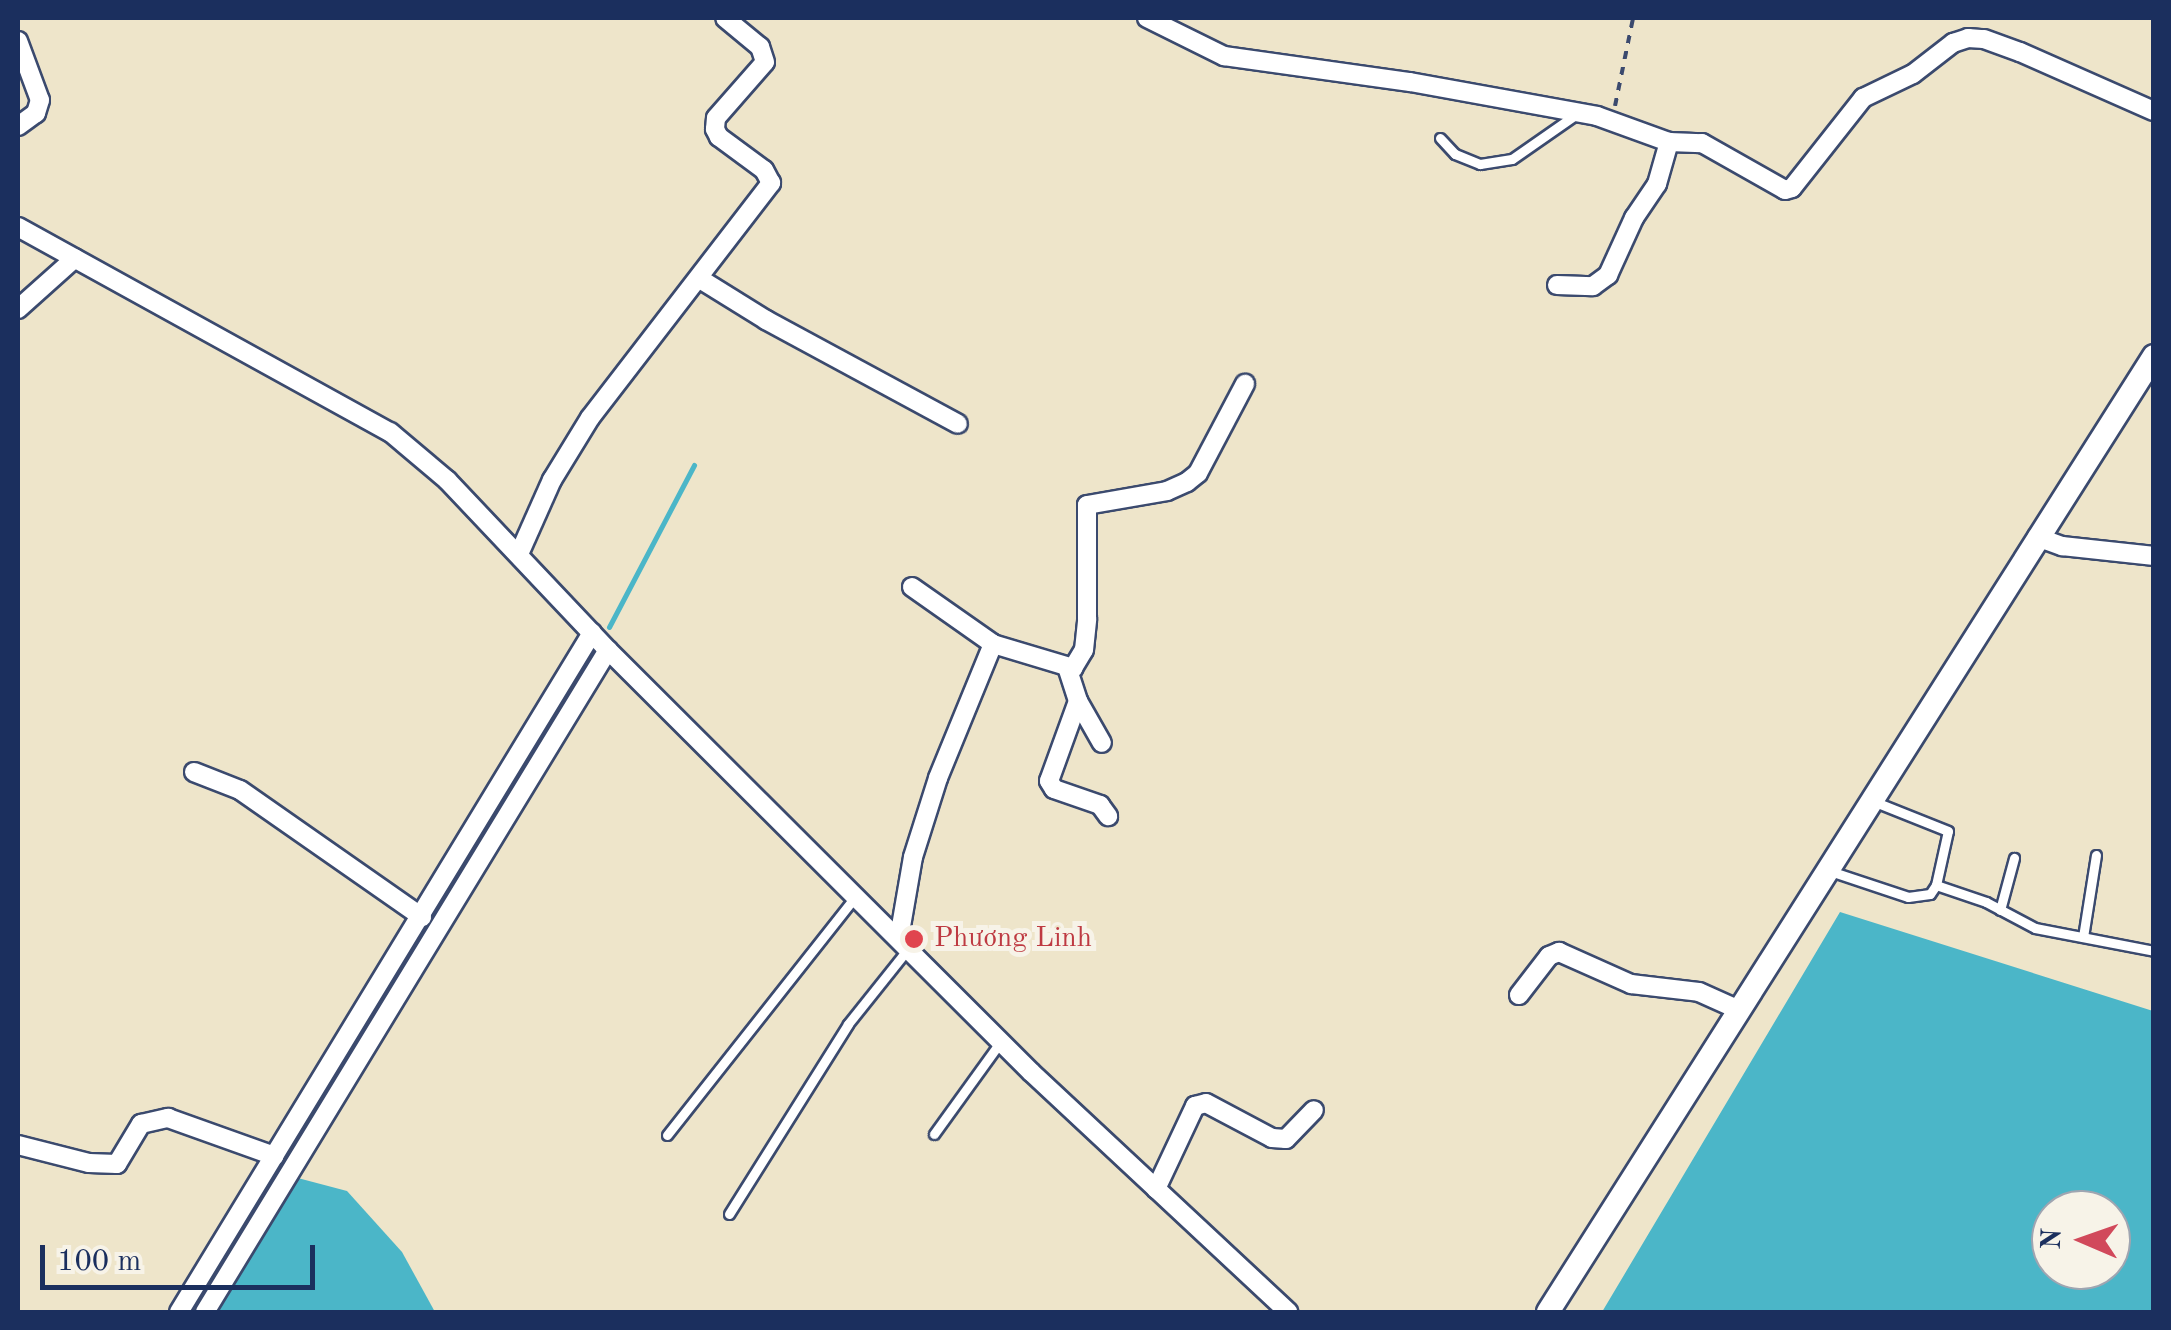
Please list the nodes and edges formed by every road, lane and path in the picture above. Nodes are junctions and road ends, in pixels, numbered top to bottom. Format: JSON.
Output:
{"nodes":[{"id":1,"x":725,"y":18,"type":"edge"},
{"id":2,"x":1147,"y":18,"type":"edge"},
{"id":3,"x":1633,"y":18,"type":"edge"},
{"id":4,"x":18,"y":41,"type":"edge"},
{"id":5,"x":2154,"y":111,"type":"edge"},
{"id":6,"x":1577,"y":113,"type":"junction"},
{"id":7,"x":1612,"y":121,"type":"junction"},
{"id":8,"x":18,"y":126,"type":"edge"},
{"id":9,"x":1440,"y":138,"type":"dead end"},
{"id":10,"x":1669,"y":142,"type":"junction"},
{"id":11,"x":18,"y":227,"type":"edge"},
{"id":12,"x":75,"y":258,"type":"junction"},
{"id":13,"x":700,"y":279,"type":"junction"},
{"id":14,"x":1557,"y":284,"type":"dead end"},
{"id":15,"x":18,"y":309,"type":"edge"},
{"id":16,"x":2154,"y":356,"type":"edge"},
{"id":17,"x":1244,"y":384,"type":"dead end"},
{"id":18,"x":958,"y":424,"type":"dead end"},
{"id":19,"x":2036,"y":537,"type":"junction"},
{"id":20,"x":519,"y":554,"type":"junction"},
{"id":21,"x":2154,"y":556,"type":"edge"},
{"id":22,"x":912,"y":586,"type":"dead end"},
{"id":23,"x":592,"y":632,"type":"junction"},
{"id":24,"x":993,"y":644,"type":"junction"},
{"id":25,"x":608,"y":650,"type":"junction"},
{"id":26,"x":1068,"y":670,"type":"junction"},
{"id":27,"x":1078,"y":701,"type":"junction"},
{"id":28,"x":1102,"y":743,"type":"dead end"},
{"id":29,"x":194,"y":772,"type":"dead end"},
{"id":30,"x":1871,"y":800,"type":"junction"},
{"id":31,"x":1108,"y":816,"type":"dead end"},
{"id":32,"x":2096,"y":856,"type":"dead end"},
{"id":33,"x":2014,"y":858,"type":"dead end"},
{"id":34,"x":1827,"y":870,"type":"junction"},
{"id":35,"x":1936,"y":885,"type":"junction"},
{"id":36,"x":856,"y":895,"type":"junction"},
{"id":37,"x":2000,"y":910,"type":"junction"},
{"id":38,"x":422,"y":917,"type":"junction"},
{"id":39,"x":2084,"y":937,"type":"junction"},
{"id":40,"x":904,"y":943,"type":"junction"},
{"id":41,"x":2154,"y":950,"type":"edge"},
{"id":42,"x":1519,"y":995,"type":"dead end"},
{"id":43,"x":1739,"y":1010,"type":"junction"},
{"id":44,"x":1001,"y":1041,"type":"junction"},
{"id":45,"x":1314,"y":1110,"type":"dead end"},
{"id":46,"x":667,"y":1134,"type":"dead end"},
{"id":47,"x":934,"y":1134,"type":"dead end"},
{"id":48,"x":18,"y":1145,"type":"edge"},
{"id":49,"x":274,"y":1156,"type":"junction"},
{"id":50,"x":1156,"y":1189,"type":"junction"},
{"id":51,"x":729,"y":1214,"type":"dead end"},
{"id":52,"x":180,"y":1312,"type":"edge"},
{"id":53,"x":205,"y":1312,"type":"edge"},
{"id":54,"x":1288,"y":1312,"type":"edge"},
{"id":55,"x":1548,"y":1312,"type":"edge"}],
"edges":[{"from":1,"to":13,"type":"street"},
{"from":2,"to":6,"type":"street"},
{"from":3,"to":7,"type":"path"},
{"from":4,"to":8,"type":"street"},
{"from":5,"to":10,"type":"street"},
{"from":6,"to":7,"type":"street"},
{"from":6,"to":9,"type":"lane"},
{"from":7,"to":10,"type":"street"},
{"from":10,"to":14,"type":"street"},
{"from":11,"to":12,"type":"street"},
{"from":12,"to":15,"type":"street"},
{"from":12,"to":20,"type":"street"},
{"from":13,"to":18,"type":"street"},
{"from":13,"to":20,"type":"street"},
{"from":16,"to":19,"type":"street"},
{"from":17,"to":26,"type":"street"},
{"from":19,"to":21,"type":"street"},
{"from":19,"to":30,"type":"street"},
{"from":20,"to":23,"type":"street"},
{"from":22,"to":24,"type":"street"},
{"from":23,"to":25,"type":"street"},
{"from":23,"to":38,"type":"street"},
{"from":24,"to":26,"type":"street"},
{"from":24,"to":40,"type":"street"},
{"from":25,"to":36,"type":"street"},
{"from":25,"to":53,"type":"street"},
{"from":26,"to":27,"type":"street"},
{"from":27,"to":28,"type":"street"},
{"from":27,"to":31,"type":"street"},
{"from":29,"to":38,"type":"street"},
{"from":30,"to":34,"type":"street"},
{"from":30,"to":35,"type":"lane"},
{"from":32,"to":39,"type":"lane"},
{"from":33,"to":37,"type":"lane"},
{"from":34,"to":35,"type":"lane"},
{"from":34,"to":43,"type":"street"},
{"from":35,"to":37,"type":"lane"},
{"from":36,"to":40,"type":"street"},
{"from":36,"to":46,"type":"lane"},
{"from":37,"to":39,"type":"lane"},
{"from":38,"to":49,"type":"street"},
{"from":39,"to":41,"type":"lane"},
{"from":40,"to":44,"type":"street"},
{"from":40,"to":51,"type":"lane"},
{"from":42,"to":43,"type":"street"},
{"from":43,"to":55,"type":"street"},
{"from":44,"to":47,"type":"lane"},
{"from":44,"to":50,"type":"street"},
{"from":45,"to":50,"type":"street"},
{"from":48,"to":49,"type":"street"},
{"from":49,"to":52,"type":"street"},
{"from":50,"to":54,"type":"street"}]}
